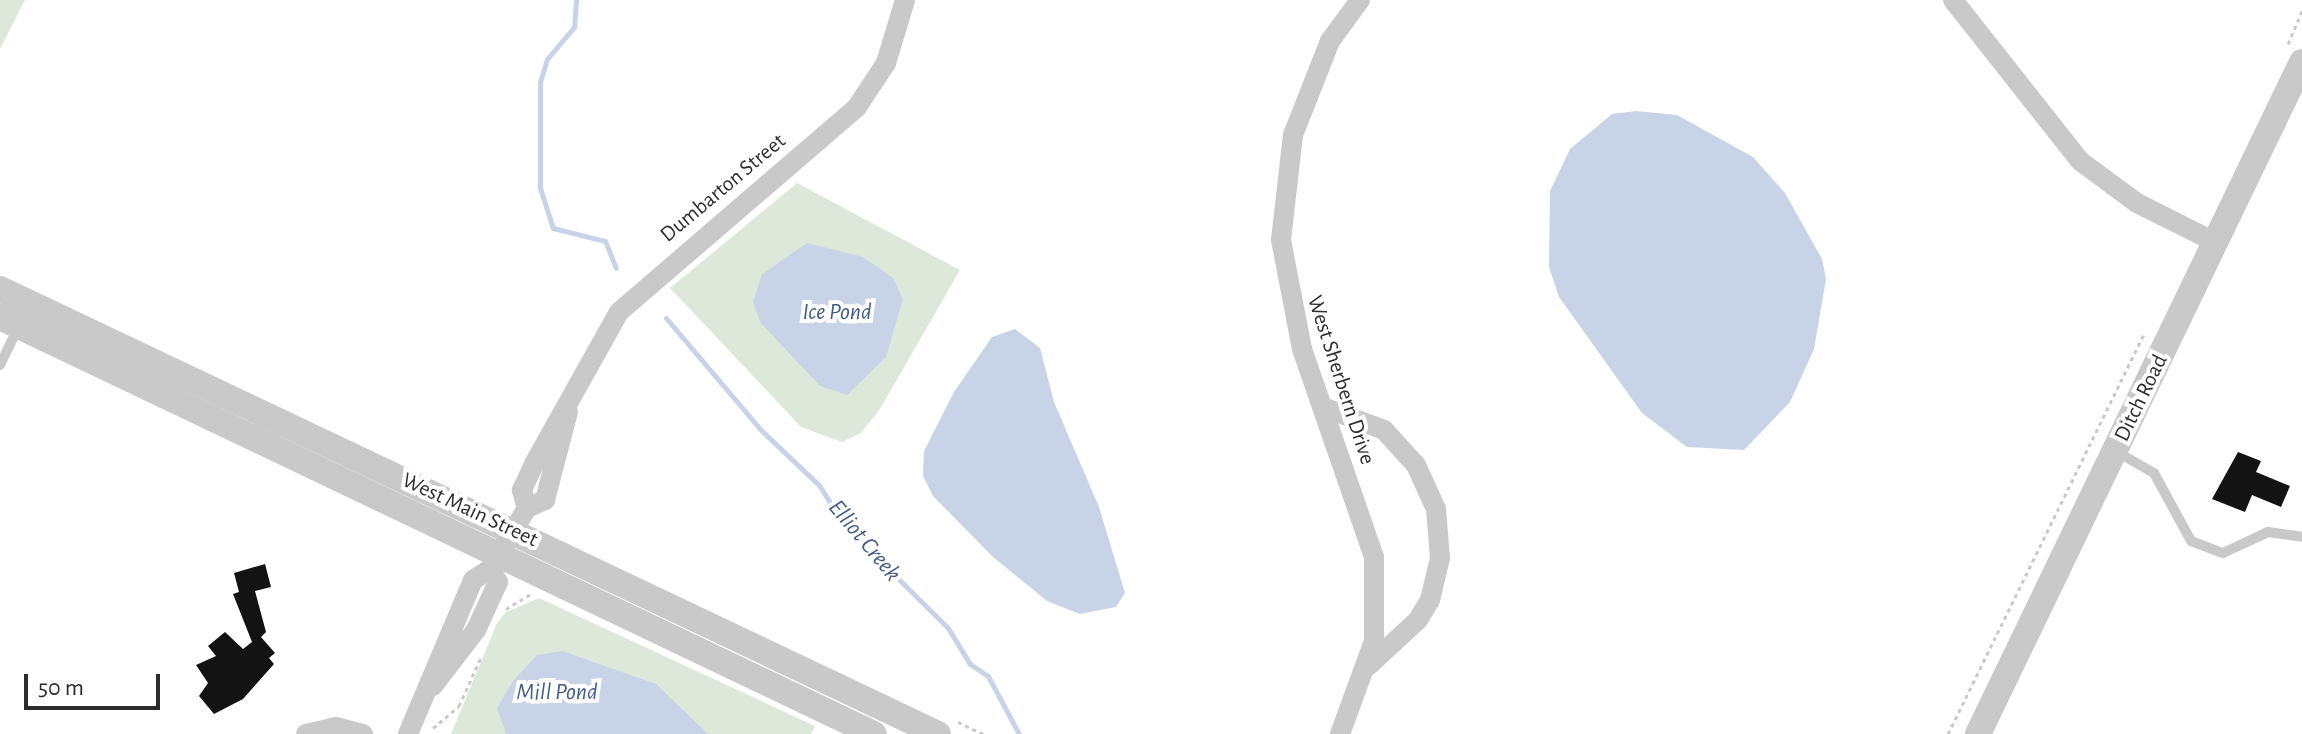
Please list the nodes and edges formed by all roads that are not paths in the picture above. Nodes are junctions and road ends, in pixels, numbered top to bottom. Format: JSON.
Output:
{"nodes":[{"id":1,"x":905,"y":0,"type":"edge"},
{"id":2,"x":1360,"y":0,"type":"edge"},
{"id":3,"x":1953,"y":0,"type":"edge"},
{"id":4,"x":2292,"y":58,"type":"edge"},
{"id":5,"x":2217,"y":243,"type":"junction"},
{"id":6,"x":0,"y":289,"type":"edge"},
{"id":7,"x":9,"y":322,"type":"edge"},
{"id":8,"x":0,"y":365,"type":"edge"},
{"id":9,"x":1323,"y":407,"type":"junction"},
{"id":10,"x":2115,"y":451,"type":"junction"},
{"id":11,"x":2302,"y":537,"type":"edge"},
{"id":12,"x":507,"y":540,"type":"junction"},
{"id":13,"x":1368,"y":666,"type":"junction"},
{"id":14,"x":306,"y":734,"type":"edge"},
{"id":15,"x":363,"y":734,"type":"edge"},
{"id":16,"x":408,"y":734,"type":"edge"},
{"id":17,"x":874,"y":734,"type":"edge"},
{"id":18,"x":938,"y":734,"type":"edge"},
{"id":19,"x":1340,"y":734,"type":"edge"},
{"id":20,"x":1978,"y":734,"type":"edge"}],
"edges":[{"from":1,"to":12,"type":"street","name":"Dumbarton Street"},
{"from":2,"to":9,"type":"street","name":"West Sherbern Drive"},
{"from":3,"to":5,"type":"street"},
{"from":4,"to":5,"type":"street","name":"Ditch Road"},
{"from":5,"to":10,"type":"street","name":"Ditch Road"},
{"from":6,"to":12,"type":"street","name":"West Main Street"},
{"from":7,"to":8,"type":"lane"},
{"from":7,"to":12,"type":"street","name":"West Main Street"},
{"from":9,"to":13,"type":"street","name":"West Sherbern Drive"},
{"from":9,"to":13,"type":"street"},
{"from":10,"to":11,"type":"lane"},
{"from":10,"to":20,"type":"street","name":"Ditch Road"},
{"from":12,"to":16,"type":"street"},
{"from":12,"to":17,"type":"street","name":"West Main Street"},
{"from":12,"to":18,"type":"street","name":"West Main Street"},
{"from":13,"to":19,"type":"street","name":"West Sherbern Drive"},
{"from":14,"to":15,"type":"street"}]}
